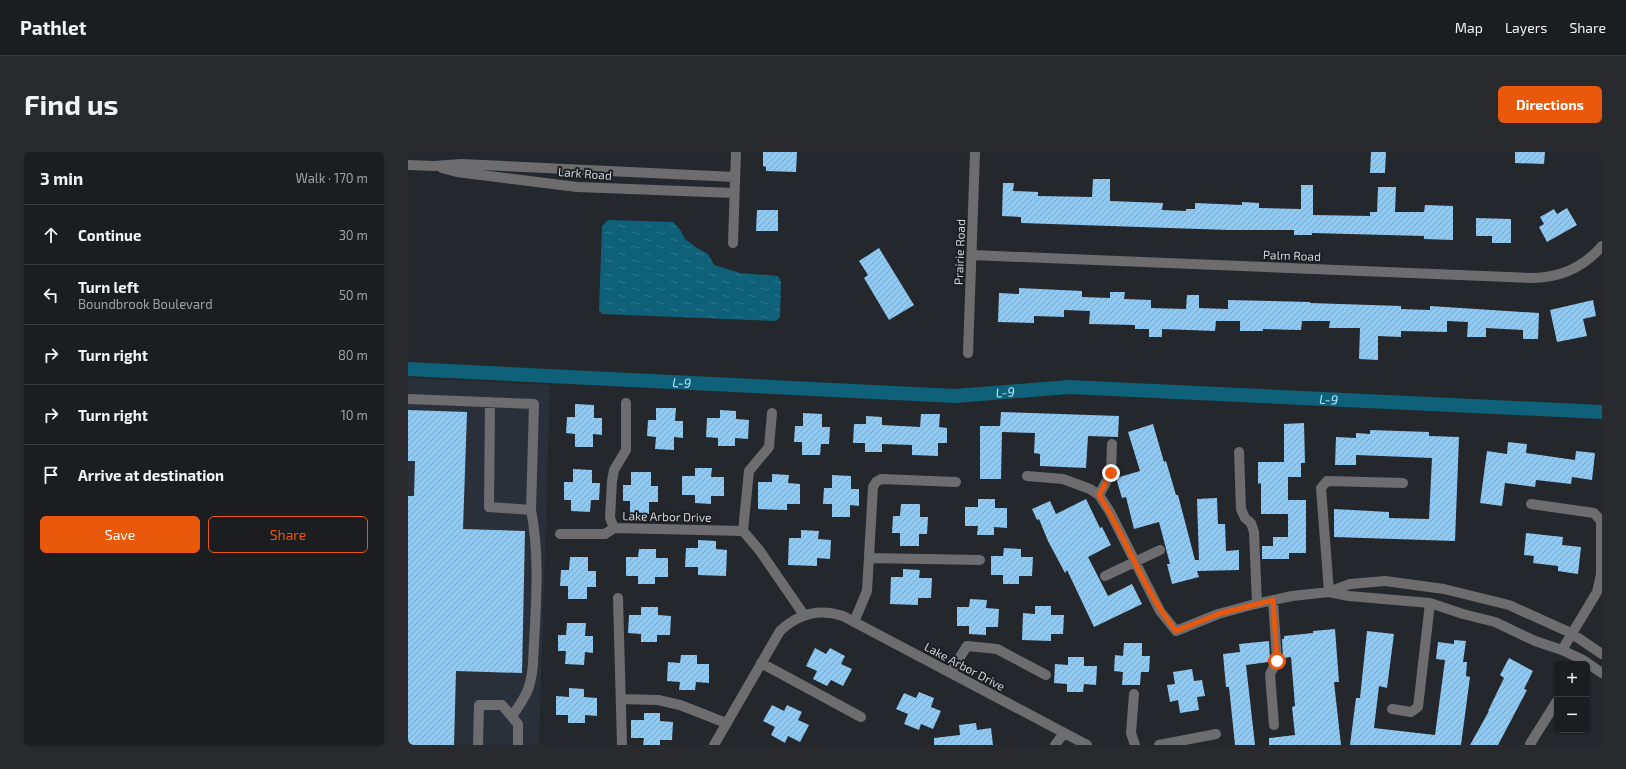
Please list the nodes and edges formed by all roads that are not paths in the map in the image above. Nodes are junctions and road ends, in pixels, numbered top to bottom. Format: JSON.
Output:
{"nodes":[{"id":1,"x":736,"y":152,"type":"edge"},
{"id":2,"x":975,"y":152,"type":"edge"},
{"id":3,"x":408,"y":165,"type":"edge"},
{"id":4,"x":434,"y":166,"type":"junction"},
{"id":5,"x":676,"y":174,"type":"junction"},
{"id":6,"x":735,"y":177,"type":"junction"},
{"id":7,"x":673,"y":191,"type":"junction"},
{"id":8,"x":734,"y":193,"type":"junction"},
{"id":9,"x":733,"y":243,"type":"dead end"},
{"id":10,"x":1602,"y":246,"type":"edge"},
{"id":11,"x":972,"y":255,"type":"junction"},
{"id":12,"x":968,"y":353,"type":"dead end"},
{"id":13,"x":408,"y":399,"type":"edge"},
{"id":14,"x":490,"y":402,"type":"junction"},
{"id":15,"x":626,"y":403,"type":"dead end"},
{"id":16,"x":772,"y":413,"type":"dead end"},
{"id":17,"x":1112,"y":444,"type":"dead end"},
{"id":18,"x":1239,"y":452,"type":"dead end"},
{"id":19,"x":1027,"y":476,"type":"dead end"},
{"id":20,"x":956,"y":482,"type":"dead end"},
{"id":21,"x":1403,"y":483,"type":"dead end"},
{"id":22,"x":1099,"y":495,"type":"junction"},
{"id":23,"x":1531,"y":504,"type":"dead end"},
{"id":24,"x":531,"y":510,"type":"junction"},
{"id":25,"x":614,"y":528,"type":"junction"},
{"id":26,"x":743,"y":531,"type":"junction"},
{"id":27,"x":560,"y":534,"type":"dead end"},
{"id":28,"x":1601,"y":538,"type":"edge"},
{"id":29,"x":1160,"y":550,"type":"dead end"},
{"id":30,"x":869,"y":558,"type":"junction"},
{"id":31,"x":980,"y":560,"type":"dead end"},
{"id":32,"x":1135,"y":562,"type":"junction"},
{"id":33,"x":1105,"y":576,"type":"dead end"},
{"id":34,"x":1329,"y":592,"type":"junction"},
{"id":35,"x":618,"y":598,"type":"dead end"},
{"id":36,"x":1273,"y":600,"type":"junction"},
{"id":37,"x":1257,"y":603,"type":"junction"},
{"id":38,"x":1430,"y":603,"type":"junction"},
{"id":39,"x":804,"y":615,"type":"junction"},
{"id":40,"x":854,"y":622,"type":"junction"},
{"id":41,"x":1571,"y":633,"type":"junction"},
{"id":42,"x":1562,"y":650,"type":"junction"},
{"id":43,"x":1598,"y":651,"type":"edge"},
{"id":44,"x":1579,"y":661,"type":"edge"},
{"id":45,"x":1583,"y":661,"type":"edge"},
{"id":46,"x":760,"y":663,"type":"junction"},
{"id":47,"x":1590,"y":667,"type":"edge"},
{"id":48,"x":950,"y":673,"type":"junction"},
{"id":49,"x":1602,"y":673,"type":"edge"},
{"id":50,"x":1046,"y":675,"type":"dead end"},
{"id":51,"x":1134,"y":694,"type":"dead end"},
{"id":52,"x":621,"y":699,"type":"junction"},
{"id":53,"x":1554,"y":706,"type":"edge"},
{"id":54,"x":1392,"y":709,"type":"dead end"},
{"id":55,"x":512,"y":716,"type":"junction"},
{"id":56,"x":861,"y":717,"type":"dead end"},
{"id":57,"x":726,"y":723,"type":"junction"},
{"id":58,"x":1274,"y":725,"type":"dead end"},
{"id":59,"x":1064,"y":733,"type":"junction"},
{"id":60,"x":1216,"y":734,"type":"dead end"},
{"id":61,"x":1530,"y":744,"type":"dead end"},
{"id":62,"x":478,"y":745,"type":"edge"},
{"id":63,"x":518,"y":745,"type":"edge"},
{"id":64,"x":622,"y":745,"type":"edge"},
{"id":65,"x":714,"y":745,"type":"edge"},
{"id":66,"x":1056,"y":745,"type":"edge"},
{"id":67,"x":1087,"y":745,"type":"edge"},
{"id":68,"x":1135,"y":745,"type":"edge"},
{"id":69,"x":1159,"y":745,"type":"edge"}],
"edges":[{"from":1,"to":6,"type":"street"},
{"from":2,"to":11,"type":"street","name":"Prairie Road"},
{"from":3,"to":4,"type":"street","name":"Lark Road"},
{"from":4,"to":5,"type":"street","name":"Lark Road"},
{"from":4,"to":7,"type":"street","name":"Lark Road"},
{"from":5,"to":6,"type":"street","name":"Lark Road"},
{"from":5,"to":7,"type":"street"},
{"from":6,"to":8,"type":"street"},
{"from":7,"to":8,"type":"street","name":"Lark Road"},
{"from":8,"to":9,"type":"street"},
{"from":10,"to":11,"type":"street","name":"Palm Road"},
{"from":11,"to":12,"type":"street","name":"Prairie Road"},
{"from":13,"to":14,"type":"street"},
{"from":14,"to":24,"type":"street"},
{"from":14,"to":24,"type":"street"},
{"from":15,"to":25,"type":"street","name":"Lake Arbor Drive"},
{"from":16,"to":26,"type":"street"},
{"from":17,"to":22,"type":"street"},
{"from":18,"to":37,"type":"street"},
{"from":19,"to":22,"type":"street"},
{"from":20,"to":30,"type":"street"},
{"from":21,"to":34,"type":"street"},
{"from":22,"to":32,"type":"street"},
{"from":23,"to":28,"type":"street"},
{"from":24,"to":55,"type":"street"},
{"from":25,"to":26,"type":"street","name":"Lake Arbor Drive"},
{"from":25,"to":27,"type":"street","name":"Lake Arbor Drive"},
{"from":26,"to":39,"type":"street"},
{"from":28,"to":41,"type":"street"},
{"from":29,"to":32,"type":"street"},
{"from":30,"to":31,"type":"street"},
{"from":30,"to":40,"type":"street"},
{"from":32,"to":33,"type":"street"},
{"from":32,"to":37,"type":"street"},
{"from":34,"to":36,"type":"street"},
{"from":34,"to":38,"type":"street"},
{"from":34,"to":41,"type":"street"},
{"from":35,"to":52,"type":"street"},
{"from":36,"to":37,"type":"street"},
{"from":36,"to":58,"type":"street"},
{"from":38,"to":42,"type":"street"},
{"from":38,"to":54,"type":"street"},
{"from":39,"to":40,"type":"street","name":"Lake Arbor Drive"},
{"from":39,"to":46,"type":"street","name":"Lake Arbor Drive"},
{"from":40,"to":48,"type":"street","name":"Lake Arbor Drive"},
{"from":41,"to":42,"type":"street"},
{"from":41,"to":43,"type":"street"},
{"from":42,"to":44,"type":"street"},
{"from":43,"to":45,"type":"street"},
{"from":46,"to":56,"type":"street"},
{"from":46,"to":57,"type":"street","name":"Lake Arbor Drive"},
{"from":47,"to":49,"type":"street"},
{"from":48,"to":50,"type":"street"},
{"from":48,"to":59,"type":"street","name":"Lake Arbor Drive"},
{"from":51,"to":68,"type":"street"},
{"from":52,"to":57,"type":"street"},
{"from":52,"to":64,"type":"street"},
{"from":53,"to":61,"type":"street"},
{"from":55,"to":62,"type":"street"},
{"from":55,"to":63,"type":"street"},
{"from":57,"to":65,"type":"street","name":"Lake Arbor Drive"},
{"from":59,"to":66,"type":"street"},
{"from":59,"to":67,"type":"street","name":"Lake Arbor Drive"},
{"from":60,"to":69,"type":"street"}]}
